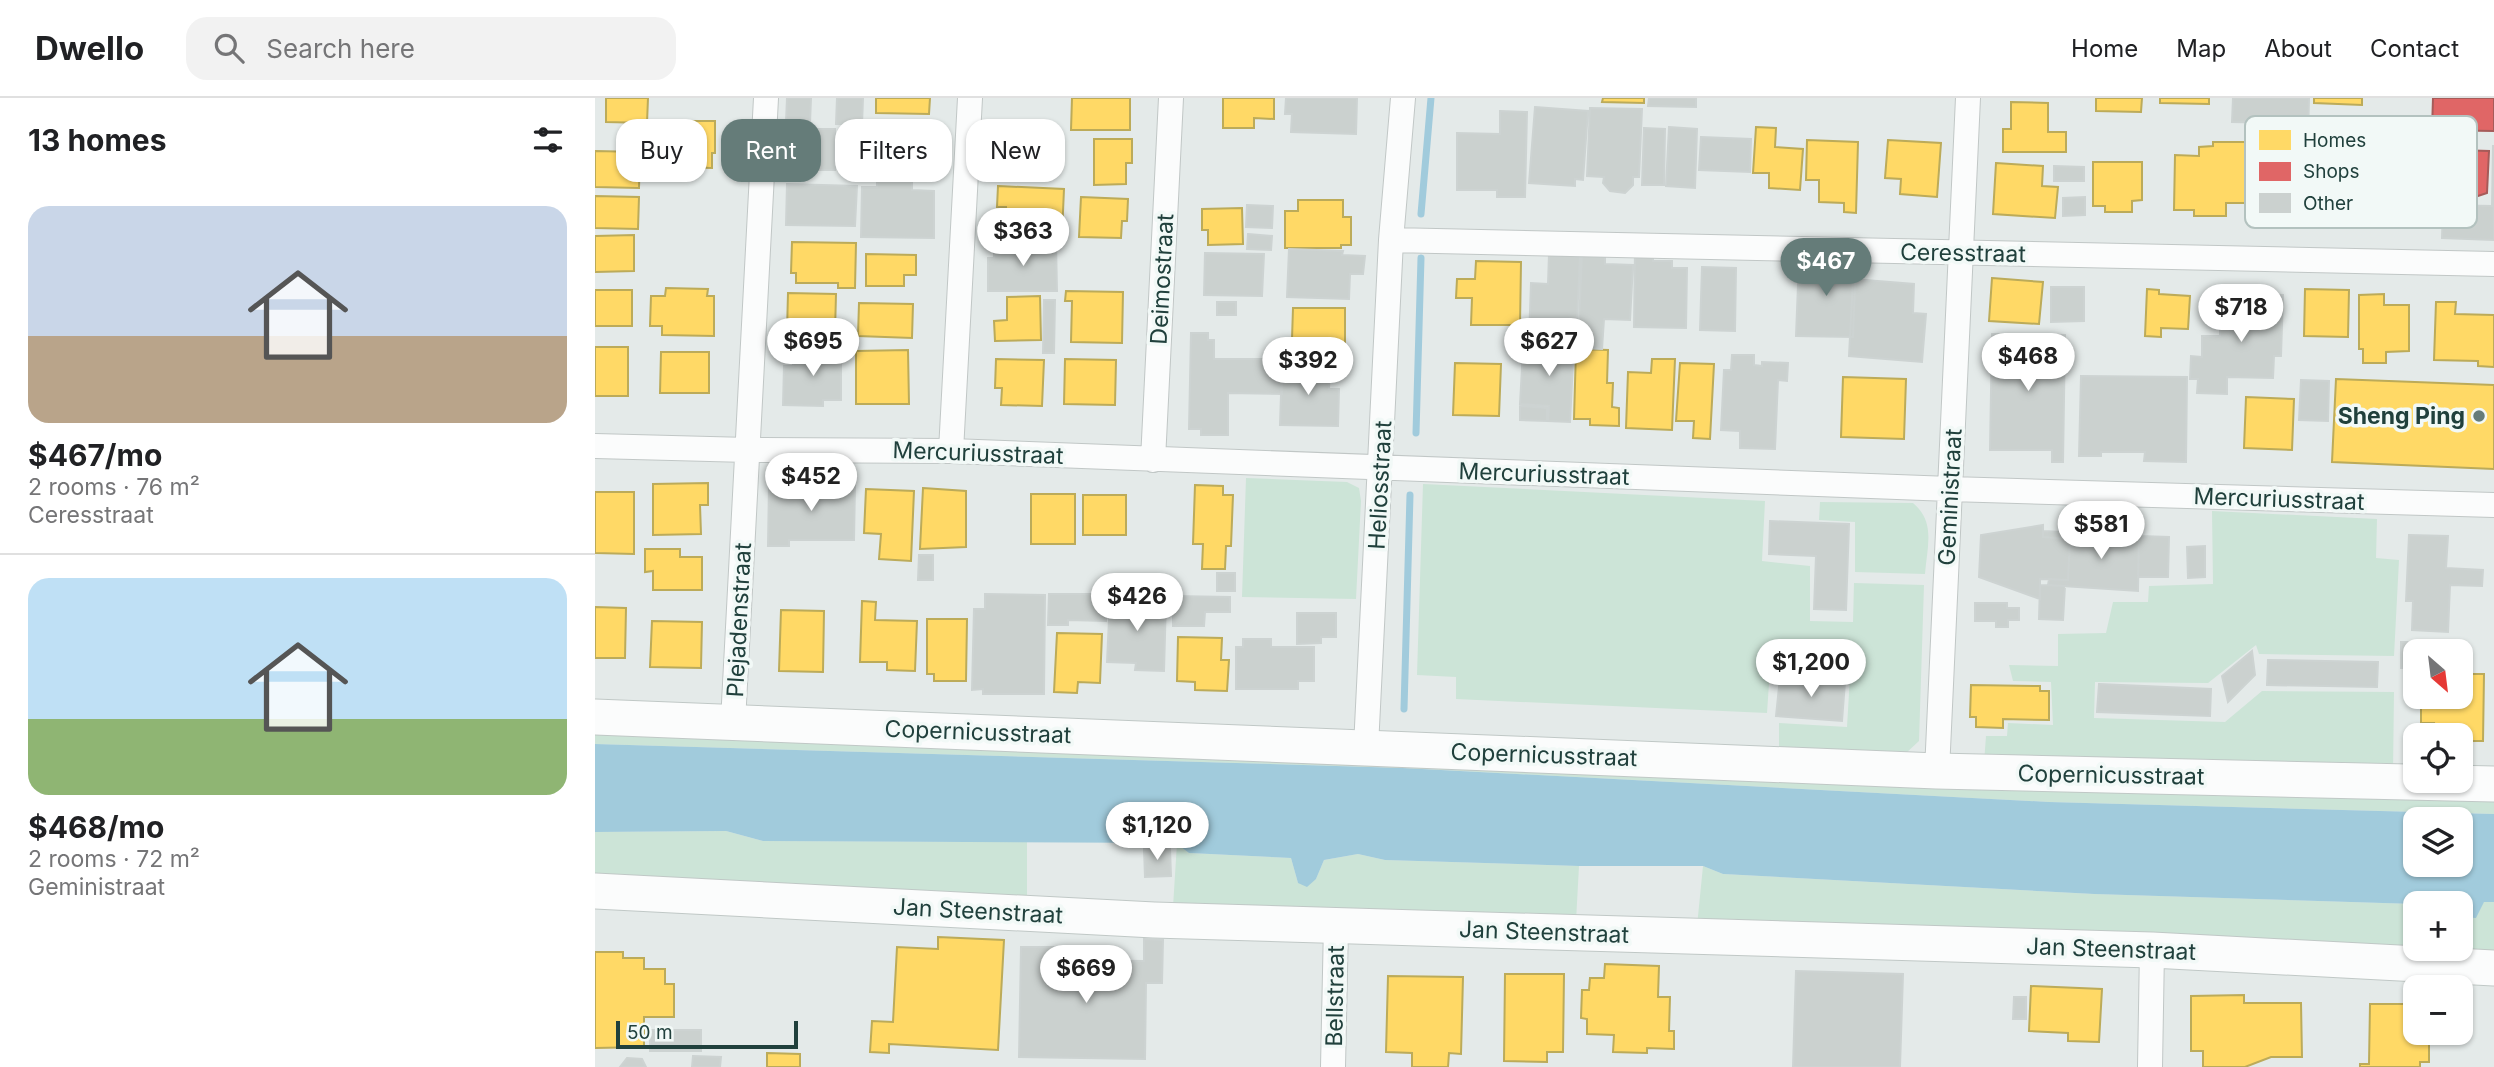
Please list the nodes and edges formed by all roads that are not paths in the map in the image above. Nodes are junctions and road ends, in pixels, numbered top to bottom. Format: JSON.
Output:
{"nodes":[{"id":1,"x":766,"y":98,"type":"edge"},
{"id":2,"x":969,"y":98,"type":"edge"},
{"id":3,"x":1171,"y":98,"type":"edge"},
{"id":4,"x":1403,"y":98,"type":"edge"},
{"id":5,"x":1968,"y":98,"type":"edge"},
{"id":6,"x":1391,"y":240,"type":"junction"},
{"id":7,"x":1961,"y":253,"type":"junction"},
{"id":8,"x":2494,"y":264,"type":"edge"},
{"id":9,"x":595,"y":446,"type":"edge"},
{"id":10,"x":748,"y":450,"type":"junction"},
{"id":11,"x":951,"y":451,"type":"junction"},
{"id":12,"x":1153,"y":460,"type":"junction"},
{"id":13,"x":1381,"y":468,"type":"junction"},
{"id":14,"x":1950,"y":489,"type":"junction"},
{"id":15,"x":2494,"y":505,"type":"edge"},
{"id":16,"x":595,"y":717,"type":"edge"},
{"id":17,"x":733,"y":722,"type":"junction"},
{"id":18,"x":1366,"y":747,"type":"junction"},
{"id":19,"x":1937,"y":771,"type":"junction"},
{"id":20,"x":2494,"y":783,"type":"edge"},
{"id":21,"x":595,"y":891,"type":"edge"},
{"id":22,"x":1336,"y":925,"type":"junction"},
{"id":23,"x":2152,"y":950,"type":"junction"},
{"id":24,"x":2494,"y":968,"type":"edge"},
{"id":25,"x":1333,"y":1067,"type":"edge"},
{"id":26,"x":2150,"y":1067,"type":"edge"}],
"edges":[{"from":1,"to":10,"type":"street","name":"Plejadenstraat"},
{"from":2,"to":11,"type":"street"},
{"from":3,"to":12,"type":"street","name":"Deimostraat"},
{"from":4,"to":6,"type":"street","name":"Heliosstraat"},
{"from":5,"to":7,"type":"street","name":"Geministraat"},
{"from":6,"to":7,"type":"street","name":"Ceresstraat"},
{"from":6,"to":13,"type":"street","name":"Heliosstraat"},
{"from":7,"to":8,"type":"street","name":"Ceresstraat"},
{"from":7,"to":14,"type":"street","name":"Geministraat"},
{"from":9,"to":10,"type":"street","name":"Mercuriusstraat"},
{"from":10,"to":11,"type":"street","name":"Mercuriusstraat"},
{"from":10,"to":17,"type":"street","name":"Plejadenstraat"},
{"from":11,"to":12,"type":"street","name":"Mercuriusstraat"},
{"from":12,"to":13,"type":"street","name":"Mercuriusstraat"},
{"from":13,"to":14,"type":"street","name":"Mercuriusstraat"},
{"from":13,"to":18,"type":"street","name":"Heliosstraat"},
{"from":14,"to":15,"type":"street","name":"Mercuriusstraat"},
{"from":14,"to":19,"type":"street","name":"Geministraat"},
{"from":16,"to":17,"type":"street","name":"Copernicusstraat"},
{"from":17,"to":18,"type":"street","name":"Copernicusstraat"},
{"from":18,"to":19,"type":"street","name":"Copernicusstraat"},
{"from":19,"to":20,"type":"street","name":"Copernicusstraat"},
{"from":21,"to":22,"type":"street","name":"Jan Steenstraat"},
{"from":22,"to":23,"type":"street","name":"Jan Steenstraat"},
{"from":22,"to":25,"type":"street","name":"Bellstraat"},
{"from":23,"to":24,"type":"street","name":"Jan Steenstraat"},
{"from":23,"to":26,"type":"street"}]}
